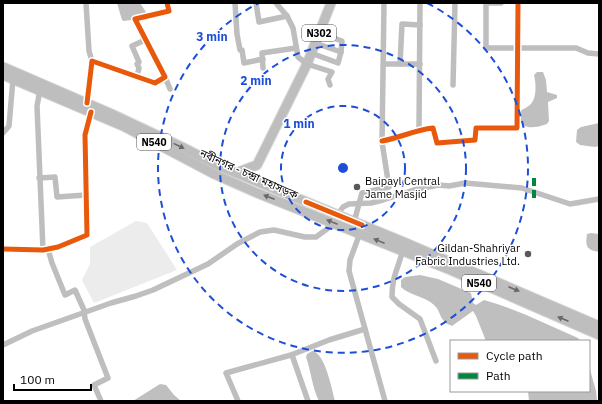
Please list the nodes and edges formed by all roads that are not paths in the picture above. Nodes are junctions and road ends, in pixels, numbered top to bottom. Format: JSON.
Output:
{"nodes":[{"id":1,"x":86,"y":3,"type":"edge"},
{"id":2,"x":167,"y":3,"type":"edge"},
{"id":3,"x":235,"y":3,"type":"edge"},
{"id":4,"x":256,"y":3,"type":"edge"},
{"id":5,"x":276,"y":3,"type":"edge"},
{"id":6,"x":331,"y":3,"type":"edge"},
{"id":7,"x":384,"y":3,"type":"edge"},
{"id":8,"x":420,"y":3,"type":"edge"},
{"id":9,"x":455,"y":3,"type":"edge"},
{"id":10,"x":486,"y":3,"type":"edge"},
{"id":11,"x":501,"y":3,"type":"edge"},
{"id":12,"x":518,"y":3,"type":"edge"},
{"id":13,"x":287,"y":16,"type":"junction"},
{"id":14,"x":420,"y":25,"type":"junction"},
{"id":15,"x":319,"y":33,"type":"junction"},
{"id":16,"x":145,"y":40,"type":"junction"},
{"id":17,"x":315,"y":43,"type":"junction"},
{"id":18,"x":296,"y":48,"type":"junction"},
{"id":19,"x":518,"y":48,"type":"junction"},
{"id":20,"x":341,"y":52,"type":"junction"},
{"id":21,"x":311,"y":53,"type":"junction"},
{"id":22,"x":599,"y":54,"type":"edge"},
{"id":23,"x":263,"y":59,"type":"junction"},
{"id":24,"x":92,"y":61,"type":"junction"},
{"id":25,"x":307,"y":64,"type":"junction"},
{"id":26,"x":384,"y":64,"type":"junction"},
{"id":27,"x":400,"y":64,"type":"junction"},
{"id":28,"x":420,"y":64,"type":"junction"},
{"id":29,"x":3,"y":67,"type":"edge"},
{"id":30,"x":263,"y":68,"type":"dead end"},
{"id":31,"x":3,"y":75,"type":"edge"},
{"id":32,"x":137,"y":76,"type":"junction"},
{"id":33,"x":165,"y":77,"type":"junction"},
{"id":34,"x":12,"y":79,"type":"junction"},
{"id":35,"x":330,"y":85,"type":"dead end"},
{"id":36,"x":453,"y":85,"type":"dead end"},
{"id":37,"x":170,"y":89,"type":"dead end"},
{"id":38,"x":40,"y":90,"type":"junction"},
{"id":39,"x":87,"y":103,"type":"junction"},
{"id":40,"x":90,"y":112,"type":"junction"},
{"id":41,"x":419,"y":130,"type":"junction"},
{"id":42,"x":3,"y":133,"type":"edge"},
{"id":43,"x":382,"y":140,"type":"junction"},
{"id":44,"x":236,"y":173,"type":"junction"},
{"id":45,"x":39,"y":178,"type":"junction"},
{"id":46,"x":86,"y":194,"type":"junction"},
{"id":47,"x":306,"y":207,"type":"junction"},
{"id":48,"x":358,"y":228,"type":"junction"},
{"id":49,"x":3,"y":249,"type":"edge"},
{"id":50,"x":45,"y":249,"type":"junction"},
{"id":51,"x":404,"y":251,"type":"junction"},
{"id":52,"x":599,"y":326,"type":"edge"},
{"id":53,"x":365,"y":329,"type":"junction"},
{"id":54,"x":599,"y":335,"type":"edge"},
{"id":55,"x":292,"y":354,"type":"junction"},
{"id":56,"x":436,"y":361,"type":"dead end"},
{"id":57,"x":101,"y":401,"type":"edge"},
{"id":58,"x":238,"y":401,"type":"edge"},
{"id":59,"x":308,"y":401,"type":"edge"},
{"id":60,"x":385,"y":401,"type":"edge"}],
"edges":[{"from":1,"to":24,"type":"street"},
{"from":2,"to":16,"type":"street"},
{"from":3,"to":23,"type":"street"},
{"from":4,"to":13,"type":"street"},
{"from":5,"to":13,"type":"street"},
{"from":6,"to":15,"type":"highway","number":"N302"},
{"from":7,"to":26,"type":"street"},
{"from":8,"to":14,"type":"street"},
{"from":9,"to":36,"type":"street"},
{"from":10,"to":11,"type":"street"},
{"from":10,"to":19,"type":"street"},
{"from":12,"to":19,"type":"street"},
{"from":13,"to":18,"type":"street"},
{"from":14,"to":27,"type":"street"},
{"from":14,"to":28,"type":"street"},
{"from":15,"to":17,"type":"highway","number":"N302"},
{"from":15,"to":20,"type":"street"},
{"from":16,"to":32,"type":"street"},
{"from":16,"to":33,"type":"street"},
{"from":17,"to":20,"type":"street"},
{"from":17,"to":21,"type":"highway","number":"N302"},
{"from":18,"to":23,"type":"street"},
{"from":18,"to":25,"type":"street"},
{"from":19,"to":22,"type":"street"},
{"from":19,"to":41,"type":"street"},
{"from":20,"to":21,"type":"street"},
{"from":21,"to":25,"type":"highway","number":"N302"},
{"from":23,"to":30,"type":"street"},
{"from":24,"to":32,"type":"street"},
{"from":24,"to":39,"type":"street"},
{"from":25,"to":35,"type":"street"},
{"from":25,"to":44,"type":"highway","number":"N302"},
{"from":26,"to":27,"type":"street"},
{"from":26,"to":43,"type":"street"},
{"from":27,"to":28,"type":"street"},
{"from":28,"to":41,"type":"street"},
{"from":29,"to":39,"type":"highway","name":"নবীনগর - চন্দ্রা মহাসড়ক","number":"N540"},
{"from":31,"to":34,"type":"highway","name":"নবীনগর - চন্দ্রা মহাসড়ক","number":"N540"},
{"from":32,"to":33,"type":"street"},
{"from":33,"to":37,"type":"street"},
{"from":34,"to":38,"type":"highway","name":"নবীনগর - চন্দ্রা মহাসড়ক","number":"N540"},
{"from":34,"to":42,"type":"street"},
{"from":38,"to":40,"type":"highway","name":"নবীনগর - চন্দ্রা মহাসড়ক","number":"N540"},
{"from":38,"to":45,"type":"street"},
{"from":39,"to":44,"type":"highway","name":"নবীনগর - চন্দ্রা মহাসড়ক","number":"N540","one_way":true},
{"from":40,"to":46,"type":"street"},
{"from":47,"to":40,"type":"highway","name":"নবীনগর - চন্দ্রা মহাসড়ক","number":"N540","one_way":true},
{"from":41,"to":43,"type":"street"},
{"from":43,"to":48,"type":"street"},
{"from":44,"to":47,"type":"highway","name":"নবীনগর - চন্দ্রা মহাসড়ক","number":"N540"},
{"from":45,"to":46,"type":"street"},
{"from":45,"to":50,"type":"street"},
{"from":46,"to":50,"type":"street"},
{"from":47,"to":48,"type":"highway","name":"নবীনগর - চন্দ্রা মহাসড়ক","number":"N540"},
{"from":51,"to":48,"type":"highway","name":"নবীনগর - চন্দ্রা মহাসড়ক","number":"N540","one_way":true},
{"from":48,"to":52,"type":"highway","name":"নবীনগর - চন্দ্রা মহাসড়ক","number":"N540","one_way":true},
{"from":48,"to":53,"type":"street"},
{"from":49,"to":50,"type":"street"},
{"from":50,"to":57,"type":"street"},
{"from":54,"to":51,"type":"highway","name":"নবীনগর - চন্দ্রা মহাসড়ক","number":"N540","one_way":true},
{"from":51,"to":56,"type":"street"},
{"from":53,"to":55,"type":"street"},
{"from":53,"to":60,"type":"street"},
{"from":55,"to":58,"type":"street"},
{"from":55,"to":59,"type":"street"}]}
